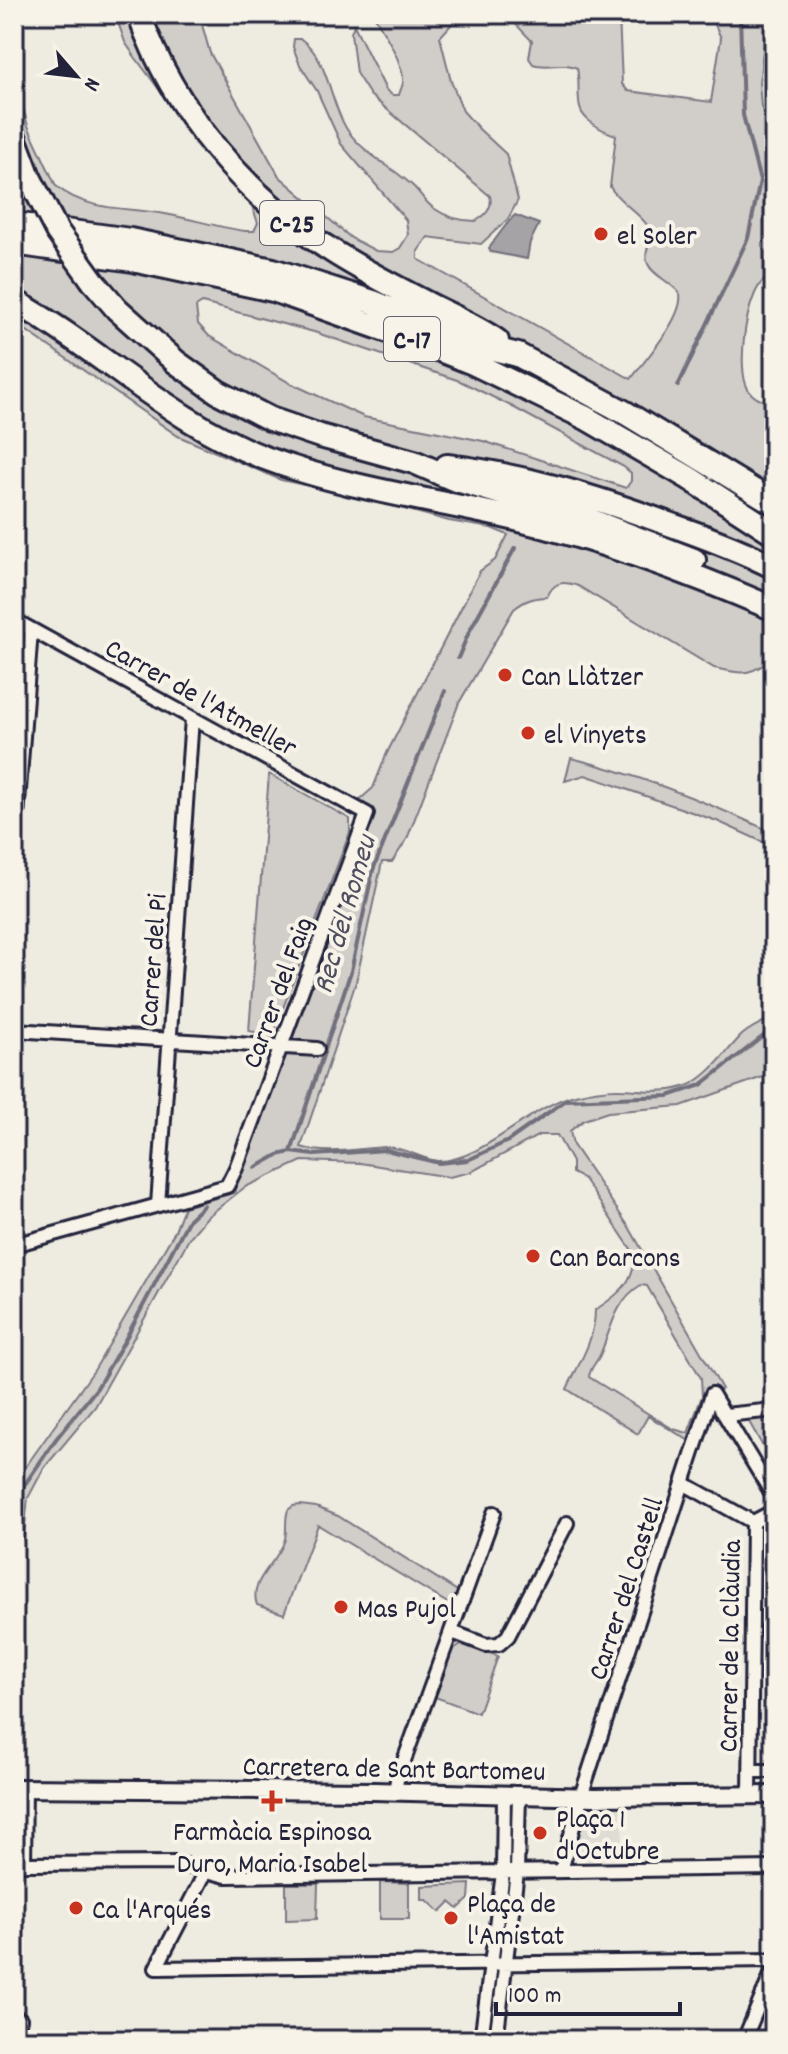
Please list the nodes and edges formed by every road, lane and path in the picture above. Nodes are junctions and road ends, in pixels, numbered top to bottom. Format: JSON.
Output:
{"nodes":[{"id":1,"x":139,"y":14,"type":"edge"},
{"id":2,"x":14,"y":137,"type":"edge"},
{"id":3,"x":14,"y":224,"type":"edge"},
{"id":4,"x":14,"y":243,"type":"edge"},
{"id":5,"x":14,"y":301,"type":"edge"},
{"id":6,"x":518,"y":355,"type":"junction"},
{"id":7,"x":414,"y":462,"type":"junction"},
{"id":8,"x":774,"y":503,"type":"edge"},
{"id":9,"x":774,"y":533,"type":"edge"},
{"id":10,"x":774,"y":567,"type":"edge"},
{"id":11,"x":774,"y":598,"type":"edge"},
{"id":12,"x":774,"y":609,"type":"edge"},
{"id":13,"x":14,"y":620,"type":"edge"},
{"id":14,"x":31,"y":630,"type":"junction"},
{"id":15,"x":192,"y":718,"type":"junction"},
{"id":16,"x":367,"y":814,"type":"joint"},
{"id":17,"x":14,"y":857,"type":"edge"},
{"id":18,"x":14,"y":1030,"type":"edge"},
{"id":19,"x":170,"y":1040,"type":"junction"},
{"id":20,"x":281,"y":1045,"type":"junction"},
{"id":21,"x":317,"y":1049,"type":"dead end"},
{"id":22,"x":158,"y":1205,"type":"junction"},
{"id":23,"x":14,"y":1245,"type":"edge"},
{"id":24,"x":774,"y":1410,"type":"edge"},
{"id":25,"x":725,"y":1415,"type":"junction"},
{"id":26,"x":683,"y":1483,"type":"junction"},
{"id":27,"x":774,"y":1497,"type":"edge"},
{"id":28,"x":774,"y":1511,"type":"edge"},
{"id":29,"x":494,"y":1513,"type":"dead end"},
{"id":30,"x":753,"y":1522,"type":"junction"},
{"id":31,"x":567,"y":1523,"type":"dead end"},
{"id":32,"x":452,"y":1632,"type":"junction"},
{"id":33,"x":750,"y":1771,"type":"junction"},
{"id":34,"x":774,"y":1771,"type":"edge"},
{"id":35,"x":20,"y":1788,"type":"edge"},
{"id":36,"x":395,"y":1792,"type":"junction"},
{"id":37,"x":511,"y":1795,"type":"junction"},
{"id":38,"x":750,"y":1795,"type":"junction"},
{"id":39,"x":774,"y":1795,"type":"edge"},
{"id":40,"x":581,"y":1797,"type":"junction"},
{"id":41,"x":774,"y":1868,"type":"edge"},
{"id":42,"x":206,"y":1871,"type":"junction"},
{"id":43,"x":561,"y":1871,"type":"junction"},
{"id":44,"x":517,"y":1872,"type":"junction"},
{"id":45,"x":503,"y":1873,"type":"junction"},
{"id":46,"x":774,"y":1960,"type":"edge"},
{"id":47,"x":508,"y":1962,"type":"junction"},
{"id":48,"x":492,"y":1963,"type":"junction"},
{"id":49,"x":774,"y":1968,"type":"edge"},
{"id":50,"x":20,"y":2019,"type":"dead end"},
{"id":51,"x":15,"y":2040,"type":"edge"},
{"id":52,"x":481,"y":2040,"type":"edge"},
{"id":53,"x":496,"y":2040,"type":"edge"},
{"id":54,"x":744,"y":2040,"type":"edge"}],
"edges":[{"from":1,"to":6,"type":"highway","number":"C-25"},
{"from":2,"to":7,"type":"highway","bridge":true},
{"from":3,"to":6,"type":"highway","number":"C-17"},
{"from":4,"to":9,"type":"highway","number":"C-17"},
{"from":5,"to":12,"type":"highway"},
{"from":6,"to":8,"type":"highway","number":"C-17"},
{"from":7,"to":10,"type":"highway"},
{"from":7,"to":11,"type":"highway"},
{"from":13,"to":14,"type":"street","name":"Carrer de l'Atmeller"},
{"from":14,"to":15,"type":"street","name":"Carrer de l'Atmeller"},
{"from":14,"to":17,"type":"street"},
{"from":15,"to":16,"type":"street","name":"Carrer de l'Atmeller"},
{"from":15,"to":19,"type":"street","name":"Carrer del Pi"},
{"from":16,"to":20,"type":"street","name":"Carrer del Faig"},
{"from":18,"to":19,"type":"street"},
{"from":19,"to":20,"type":"street"},
{"from":19,"to":22,"type":"street","name":"Carrer del Pi"},
{"from":20,"to":21,"type":"street"},
{"from":20,"to":22,"type":"street","name":"Carrer del Faig"},
{"from":22,"to":23,"type":"street"},
{"from":24,"to":25,"type":"street"},
{"from":25,"to":26,"type":"street","name":"Carrer del Castell"},
{"from":25,"to":27,"type":"street"},
{"from":26,"to":30,"type":"street"},
{"from":26,"to":40,"type":"street","name":"Carrer del Castell"},
{"from":28,"to":30,"type":"street","name":"Carrer de la Clàudia"},
{"from":29,"to":32,"type":"street"},
{"from":30,"to":33,"type":"street","name":"Carrer de la Clàudia"},
{"from":31,"to":32,"type":"street"},
{"from":32,"to":36,"type":"street"},
{"from":33,"to":34,"type":"street"},
{"from":33,"to":38,"type":"street","name":"Carrer de la Clàudia"},
{"from":35,"to":36,"type":"street","name":"Carretera de Sant Bartomeu"},
{"from":35,"to":42,"type":"street"},
{"from":36,"to":37,"type":"street","name":"Carretera de Sant Bartomeu"},
{"from":37,"to":40,"type":"street","name":"Carretera de Sant Bartomeu"},
{"from":37,"to":44,"type":"street"},
{"from":37,"to":45,"type":"street"},
{"from":38,"to":39,"type":"street","name":"Carretera de Sant Bartomeu"},
{"from":38,"to":40,"type":"street","name":"Carretera de Sant Bartomeu"},
{"from":40,"to":43,"type":"street"},
{"from":41,"to":43,"type":"street"},
{"from":42,"to":45,"type":"street"},
{"from":42,"to":48,"type":"street"},
{"from":43,"to":44,"type":"street"},
{"from":44,"to":45,"type":"street"},
{"from":44,"to":47,"type":"street"},
{"from":45,"to":48,"type":"street"},
{"from":46,"to":47,"type":"street"},
{"from":47,"to":48,"type":"street"},
{"from":47,"to":53,"type":"street"},
{"from":48,"to":52,"type":"street"},
{"from":49,"to":54,"type":"street"},
{"from":50,"to":51,"type":"street"}]}
